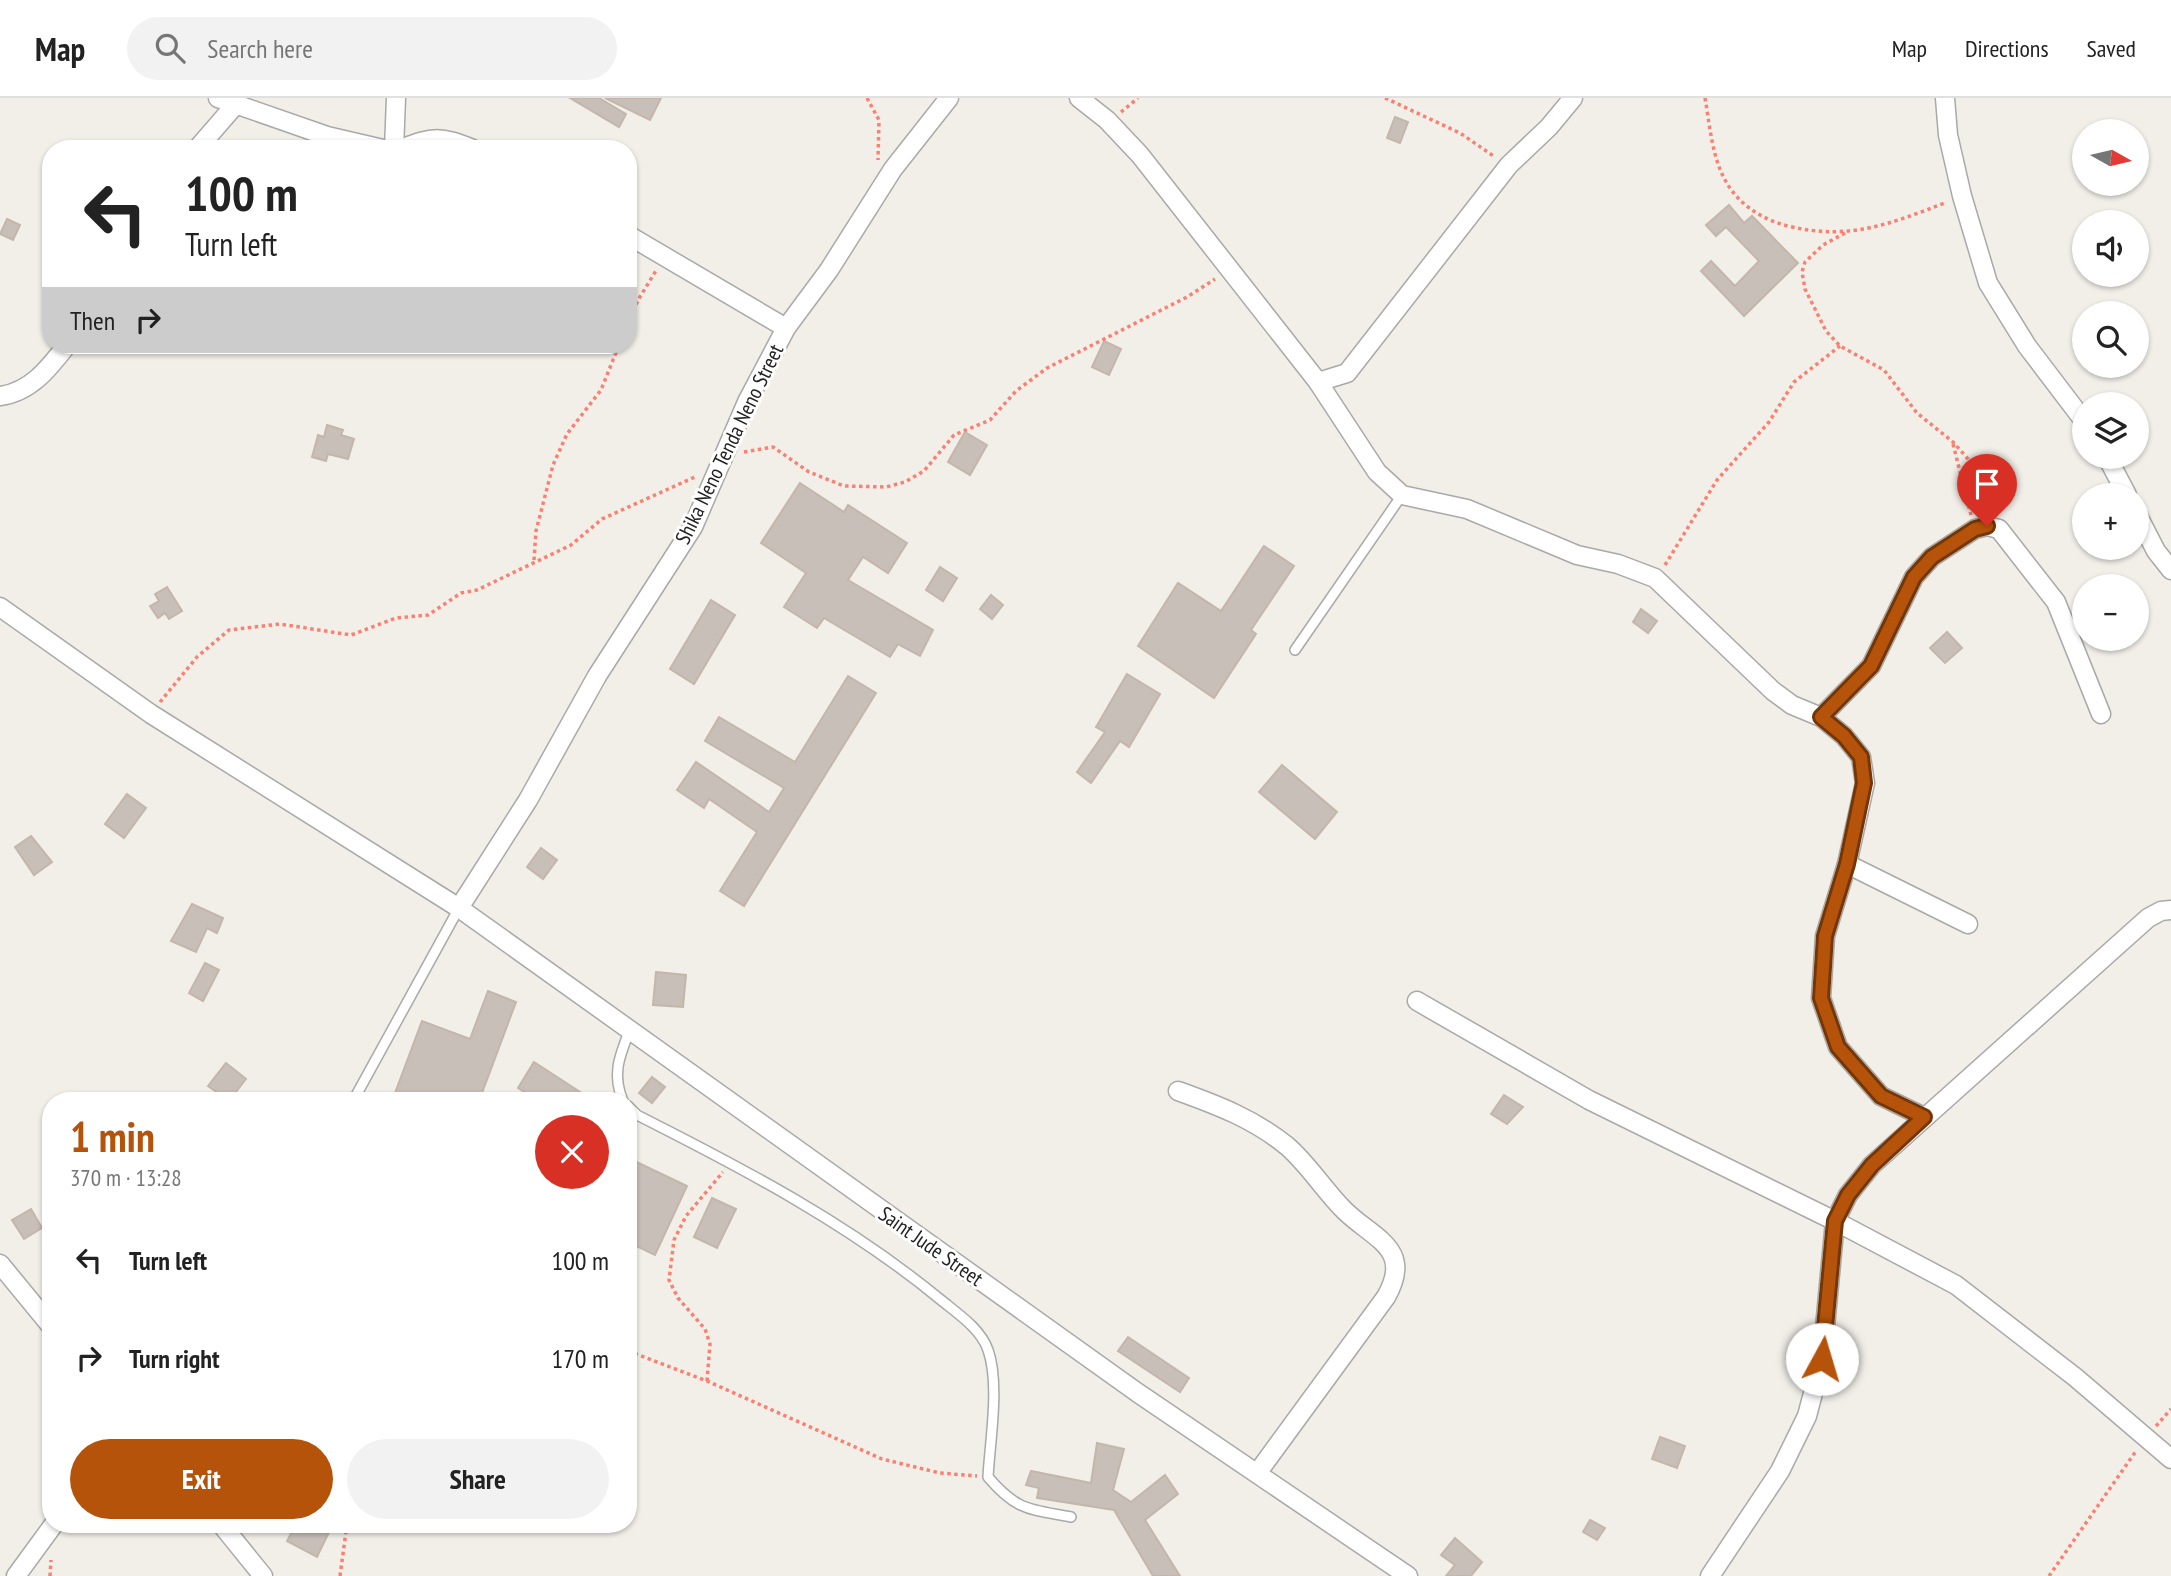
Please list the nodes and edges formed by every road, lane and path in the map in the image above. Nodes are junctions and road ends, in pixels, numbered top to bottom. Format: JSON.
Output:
{"nodes":[{"id":1,"x":218,"y":98,"type":"edge"},
{"id":2,"x":396,"y":98,"type":"edge"},
{"id":3,"x":867,"y":98,"type":"edge"},
{"id":4,"x":949,"y":98,"type":"edge"},
{"id":5,"x":1079,"y":98,"type":"edge"},
{"id":6,"x":1385,"y":98,"type":"edge"},
{"id":7,"x":1573,"y":98,"type":"edge"},
{"id":8,"x":1705,"y":98,"type":"edge"},
{"id":9,"x":1945,"y":98,"type":"edge"},
{"id":10,"x":236,"y":104,"type":"junction"},
{"id":11,"x":205,"y":140,"type":"edge"},
{"id":12,"x":344,"y":140,"type":"edge"},
{"id":13,"x":394,"y":140,"type":"edge"},
{"id":14,"x":424,"y":140,"type":"edge"},
{"id":15,"x":450,"y":140,"type":"edge"},
{"id":16,"x":877,"y":164,"type":"dead end"},
{"id":17,"x":1509,"y":166,"type":"junction"},
{"id":18,"x":1962,"y":196,"type":"junction"},
{"id":19,"x":1845,"y":233,"type":"junction"},
{"id":20,"x":637,"y":241,"type":"edge"},
{"id":21,"x":664,"y":259,"type":"junction"},
{"id":22,"x":1229,"y":270,"type":"junction"},
{"id":23,"x":637,"y":302,"type":"edge"},
{"id":24,"x":786,"y":328,"type":"junction"},
{"id":25,"x":1840,"y":346,"type":"junction"},
{"id":26,"x":60,"y":354,"type":"edge"},
{"id":27,"x":615,"y":354,"type":"edge"},
{"id":28,"x":1318,"y":382,"type":"junction"},
{"id":29,"x":0,"y":396,"type":"edge"},
{"id":30,"x":2072,"y":405,"type":"edge"},
{"id":31,"x":1953,"y":442,"type":"junction"},
{"id":32,"x":720,"y":466,"type":"junction"},
{"id":33,"x":1402,"y":495,"type":"junction"},
{"id":34,"x":1975,"y":529,"type":"junction"},
{"id":35,"x":1999,"y":529,"type":"junction"},
{"id":36,"x":2149,"y":537,"type":"edge"},
{"id":37,"x":534,"y":561,"type":"junction"},
{"id":38,"x":2171,"y":570,"type":"edge"},
{"id":39,"x":1656,"y":578,"type":"junction"},
{"id":40,"x":0,"y":607,"type":"edge"},
{"id":41,"x":1295,"y":650,"type":"dead end"},
{"id":42,"x":151,"y":714,"type":"junction"},
{"id":43,"x":2101,"y":714,"type":"dead end"},
{"id":44,"x":1821,"y":717,"type":"junction"},
{"id":45,"x":1847,"y":864,"type":"junction"},
{"id":46,"x":459,"y":908,"type":"junction"},
{"id":47,"x":2171,"y":909,"type":"edge"},
{"id":48,"x":1968,"y":924,"type":"dead end"},
{"id":49,"x":1417,"y":1001,"type":"dead end"},
{"id":50,"x":629,"y":1032,"type":"junction"},
{"id":51,"x":1178,"y":1091,"type":"dead end"},
{"id":52,"x":358,"y":1092,"type":"edge"},
{"id":53,"x":620,"y":1092,"type":"edge"},
{"id":54,"x":637,"y":1114,"type":"edge"},
{"id":55,"x":1924,"y":1117,"type":"junction"},
{"id":56,"x":732,"y":1163,"type":"junction"},
{"id":57,"x":1835,"y":1221,"type":"junction"},
{"id":58,"x":0,"y":1264,"type":"edge"},
{"id":59,"x":42,"y":1315,"type":"edge"},
{"id":60,"x":637,"y":1354,"type":"edge"},
{"id":61,"x":707,"y":1381,"type":"junction"},
{"id":62,"x":2144,"y":1438,"type":"junction"},
{"id":63,"x":2171,"y":1459,"type":"edge"},
{"id":64,"x":1258,"y":1472,"type":"junction"},
{"id":65,"x":988,"y":1477,"type":"junction"},
{"id":66,"x":1071,"y":1517,"type":"dead end"},
{"id":67,"x":47,"y":1533,"type":"edge"},
{"id":68,"x":228,"y":1533,"type":"edge"},
{"id":69,"x":346,"y":1533,"type":"edge"},
{"id":70,"x":16,"y":1576,"type":"edge"},
{"id":71,"x":263,"y":1576,"type":"edge"},
{"id":72,"x":340,"y":1576,"type":"edge"},
{"id":73,"x":1408,"y":1576,"type":"edge"},
{"id":74,"x":1710,"y":1576,"type":"edge"},
{"id":75,"x":2049,"y":1576,"type":"edge"}],
"edges":[{"from":1,"to":10,"type":"street"},
{"from":2,"to":13,"type":"street"},
{"from":3,"to":16,"type":"path"},
{"from":4,"to":24,"type":"street","name":"Shika Neno Tenda Neno Street"},
{"from":5,"to":22,"type":"street"},
{"from":6,"to":17,"type":"path"},
{"from":7,"to":17,"type":"street"},
{"from":8,"to":19,"type":"path"},
{"from":9,"to":18,"type":"street"},
{"from":10,"to":11,"type":"street"},
{"from":10,"to":12,"type":"street"},
{"from":14,"to":15,"type":"street"},
{"from":17,"to":28,"type":"street"},
{"from":18,"to":19,"type":"path"},
{"from":18,"to":30,"type":"street"},
{"from":19,"to":25,"type":"path"},
{"from":20,"to":21,"type":"street"},
{"from":21,"to":23,"type":"path"},
{"from":21,"to":24,"type":"street"},
{"from":22,"to":28,"type":"street"},
{"from":22,"to":32,"type":"path"},
{"from":24,"to":32,"type":"street","name":"Shika Neno Tenda Neno Street"},
{"from":25,"to":31,"type":"path"},
{"from":25,"to":39,"type":"path"},
{"from":26,"to":29,"type":"street"},
{"from":27,"to":37,"type":"path"},
{"from":28,"to":33,"type":"street"},
{"from":31,"to":34,"type":"path"},
{"from":31,"to":35,"type":"path"},
{"from":32,"to":37,"type":"path"},
{"from":32,"to":46,"type":"street","name":"Shika Neno Tenda Neno Street"},
{"from":33,"to":39,"type":"street"},
{"from":33,"to":41,"type":"lane"},
{"from":34,"to":35,"type":"street"},
{"from":34,"to":44,"type":"street"},
{"from":35,"to":43,"type":"street"},
{"from":36,"to":38,"type":"street"},
{"from":37,"to":42,"type":"path"},
{"from":39,"to":44,"type":"street"},
{"from":40,"to":42,"type":"street","name":"Saint Jude Street"},
{"from":42,"to":46,"type":"street","name":"Saint Jude Street"},
{"from":44,"to":45,"type":"street"},
{"from":45,"to":48,"type":"street"},
{"from":45,"to":55,"type":"street"},
{"from":46,"to":50,"type":"street","name":"Saint Jude Street"},
{"from":46,"to":52,"type":"lane"},
{"from":47,"to":55,"type":"street"},
{"from":49,"to":57,"type":"street"},
{"from":50,"to":53,"type":"lane"},
{"from":50,"to":64,"type":"street","name":"Saint Jude Street"},
{"from":51,"to":64,"type":"street"},
{"from":54,"to":56,"type":"lane"},
{"from":55,"to":57,"type":"street"},
{"from":56,"to":61,"type":"path"},
{"from":56,"to":65,"type":"lane"},
{"from":57,"to":62,"type":"street"},
{"from":57,"to":74,"type":"street"},
{"from":58,"to":59,"type":"street"},
{"from":60,"to":61,"type":"path"},
{"from":61,"to":65,"type":"path"},
{"from":62,"to":63,"type":"street"},
{"from":62,"to":75,"type":"path"},
{"from":64,"to":73,"type":"street","name":"Saint Jude Street"},
{"from":65,"to":66,"type":"lane"},
{"from":67,"to":70,"type":"street"},
{"from":68,"to":71,"type":"street"},
{"from":69,"to":72,"type":"path"}]}
